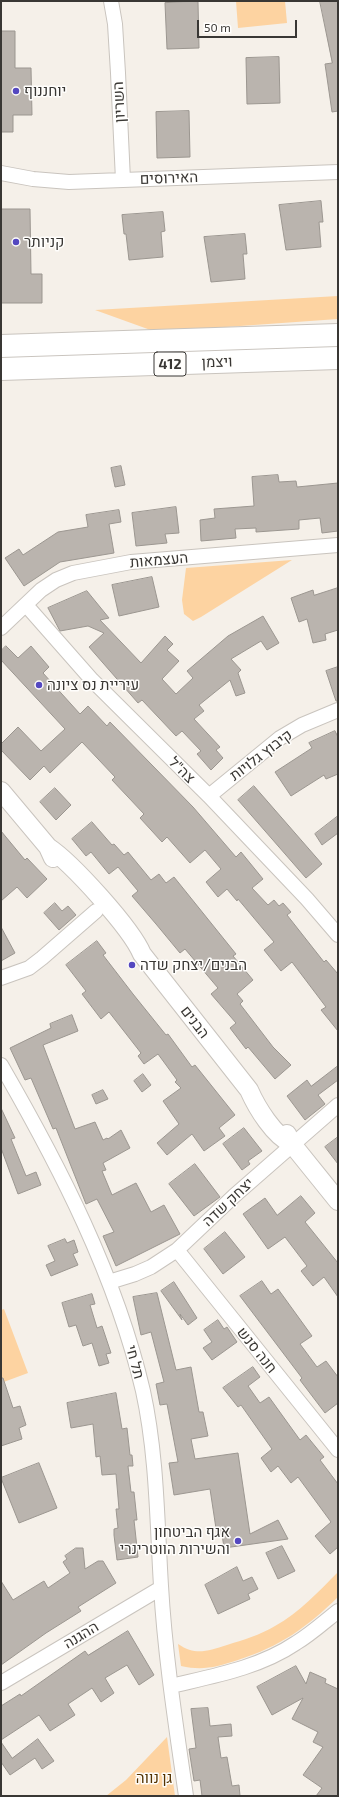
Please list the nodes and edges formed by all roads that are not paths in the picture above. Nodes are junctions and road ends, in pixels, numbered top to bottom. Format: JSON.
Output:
{"nodes":[{"id":1,"x":103,"y":1,"type":"edge"},
{"id":2,"x":111,"y":1,"type":"edge"},
{"id":3,"x":115,"y":24,"type":"junction"},
{"id":4,"x":338,"y":172,"type":"edge"},
{"id":5,"x":1,"y":173,"type":"edge"},
{"id":6,"x":123,"y":180,"type":"junction"},
{"id":7,"x":338,"y":335,"type":"edge"},
{"id":8,"x":1,"y":346,"type":"edge"},
{"id":9,"x":338,"y":358,"type":"edge"},
{"id":10,"x":1,"y":369,"type":"edge"},
{"id":11,"x":338,"y":546,"type":"edge"},
{"id":12,"x":26,"y":605,"type":"junction"},
{"id":13,"x":1,"y":628,"type":"edge"},
{"id":14,"x":338,"y":710,"type":"edge"},
{"id":15,"x":1,"y":791,"type":"edge"},
{"id":16,"x":209,"y":796,"type":"junction"},
{"id":17,"x":48,"y":847,"type":"junction"},
{"id":18,"x":96,"y":911,"type":"junction"},
{"id":19,"x":338,"y":935,"type":"edge"},
{"id":20,"x":142,"y":954,"type":"junction"},
{"id":21,"x":1,"y":978,"type":"edge"},
{"id":22,"x":1,"y":1065,"type":"edge"},
{"id":23,"x":338,"y":1105,"type":"edge"},
{"id":24,"x":292,"y":1144,"type":"junction"},
{"id":25,"x":338,"y":1201,"type":"edge"},
{"id":26,"x":177,"y":1250,"type":"junction"},
{"id":27,"x":108,"y":1282,"type":"junction"},
{"id":28,"x":338,"y":1450,"type":"edge"},
{"id":29,"x":161,"y":1588,"type":"junction"},
{"id":30,"x":338,"y":1611,"type":"edge"},
{"id":31,"x":1,"y":1683,"type":"edge"},
{"id":32,"x":171,"y":1686,"type":"junction"},
{"id":33,"x":186,"y":1796,"type":"edge"}],
"edges":[{"from":1,"to":3,"type":"street","name":"השריון"},
{"from":2,"to":3,"type":"street","name":"השריון"},
{"from":3,"to":6,"type":"street","name":"השריון"},
{"from":4,"to":6,"type":"street","name":"האירוסים"},
{"from":5,"to":6,"type":"street","name":"האירוסים"},
{"from":7,"to":8,"type":"main road","name":"ויצמן","number":"412"},
{"from":9,"to":10,"type":"main road","name":"ויצמן","number":"412"},
{"from":11,"to":12,"type":"street","name":"העצמאות"},
{"from":12,"to":13,"type":"street","name":"העצמאות"},
{"from":12,"to":16,"type":"street","name":"צה\"ל"},
{"from":14,"to":16,"type":"street","name":"קיבוץ גלויות"},
{"from":15,"to":17,"type":"street","name":"הבנים"},
{"from":16,"to":19,"type":"street","name":"צה\"ל"},
{"from":17,"to":18,"type":"street","name":"הבנים"},
{"from":17,"to":20,"type":"street","name":"הבנים"},
{"from":18,"to":20,"type":"street","name":"הבנים"},
{"from":18,"to":21,"type":"street"},
{"from":20,"to":24,"type":"street","name":"הבנים"},
{"from":22,"to":27,"type":"street","name":"תל חי"},
{"from":23,"to":24,"type":"street","name":"יצחק שדה"},
{"from":24,"to":25,"type":"street","name":"הבנים"},
{"from":24,"to":26,"type":"street","name":"יצחק שדה"},
{"from":26,"to":27,"type":"street","name":"יצחק שדה"},
{"from":26,"to":28,"type":"street","name":"חנה סנש"},
{"from":27,"to":29,"type":"street","name":"תל חי"},
{"from":29,"to":31,"type":"street","name":"ההגנה"},
{"from":29,"to":32,"type":"street","name":"תל חי"},
{"from":30,"to":32,"type":"street"},
{"from":32,"to":33,"type":"street","name":"תל חי"}]}
